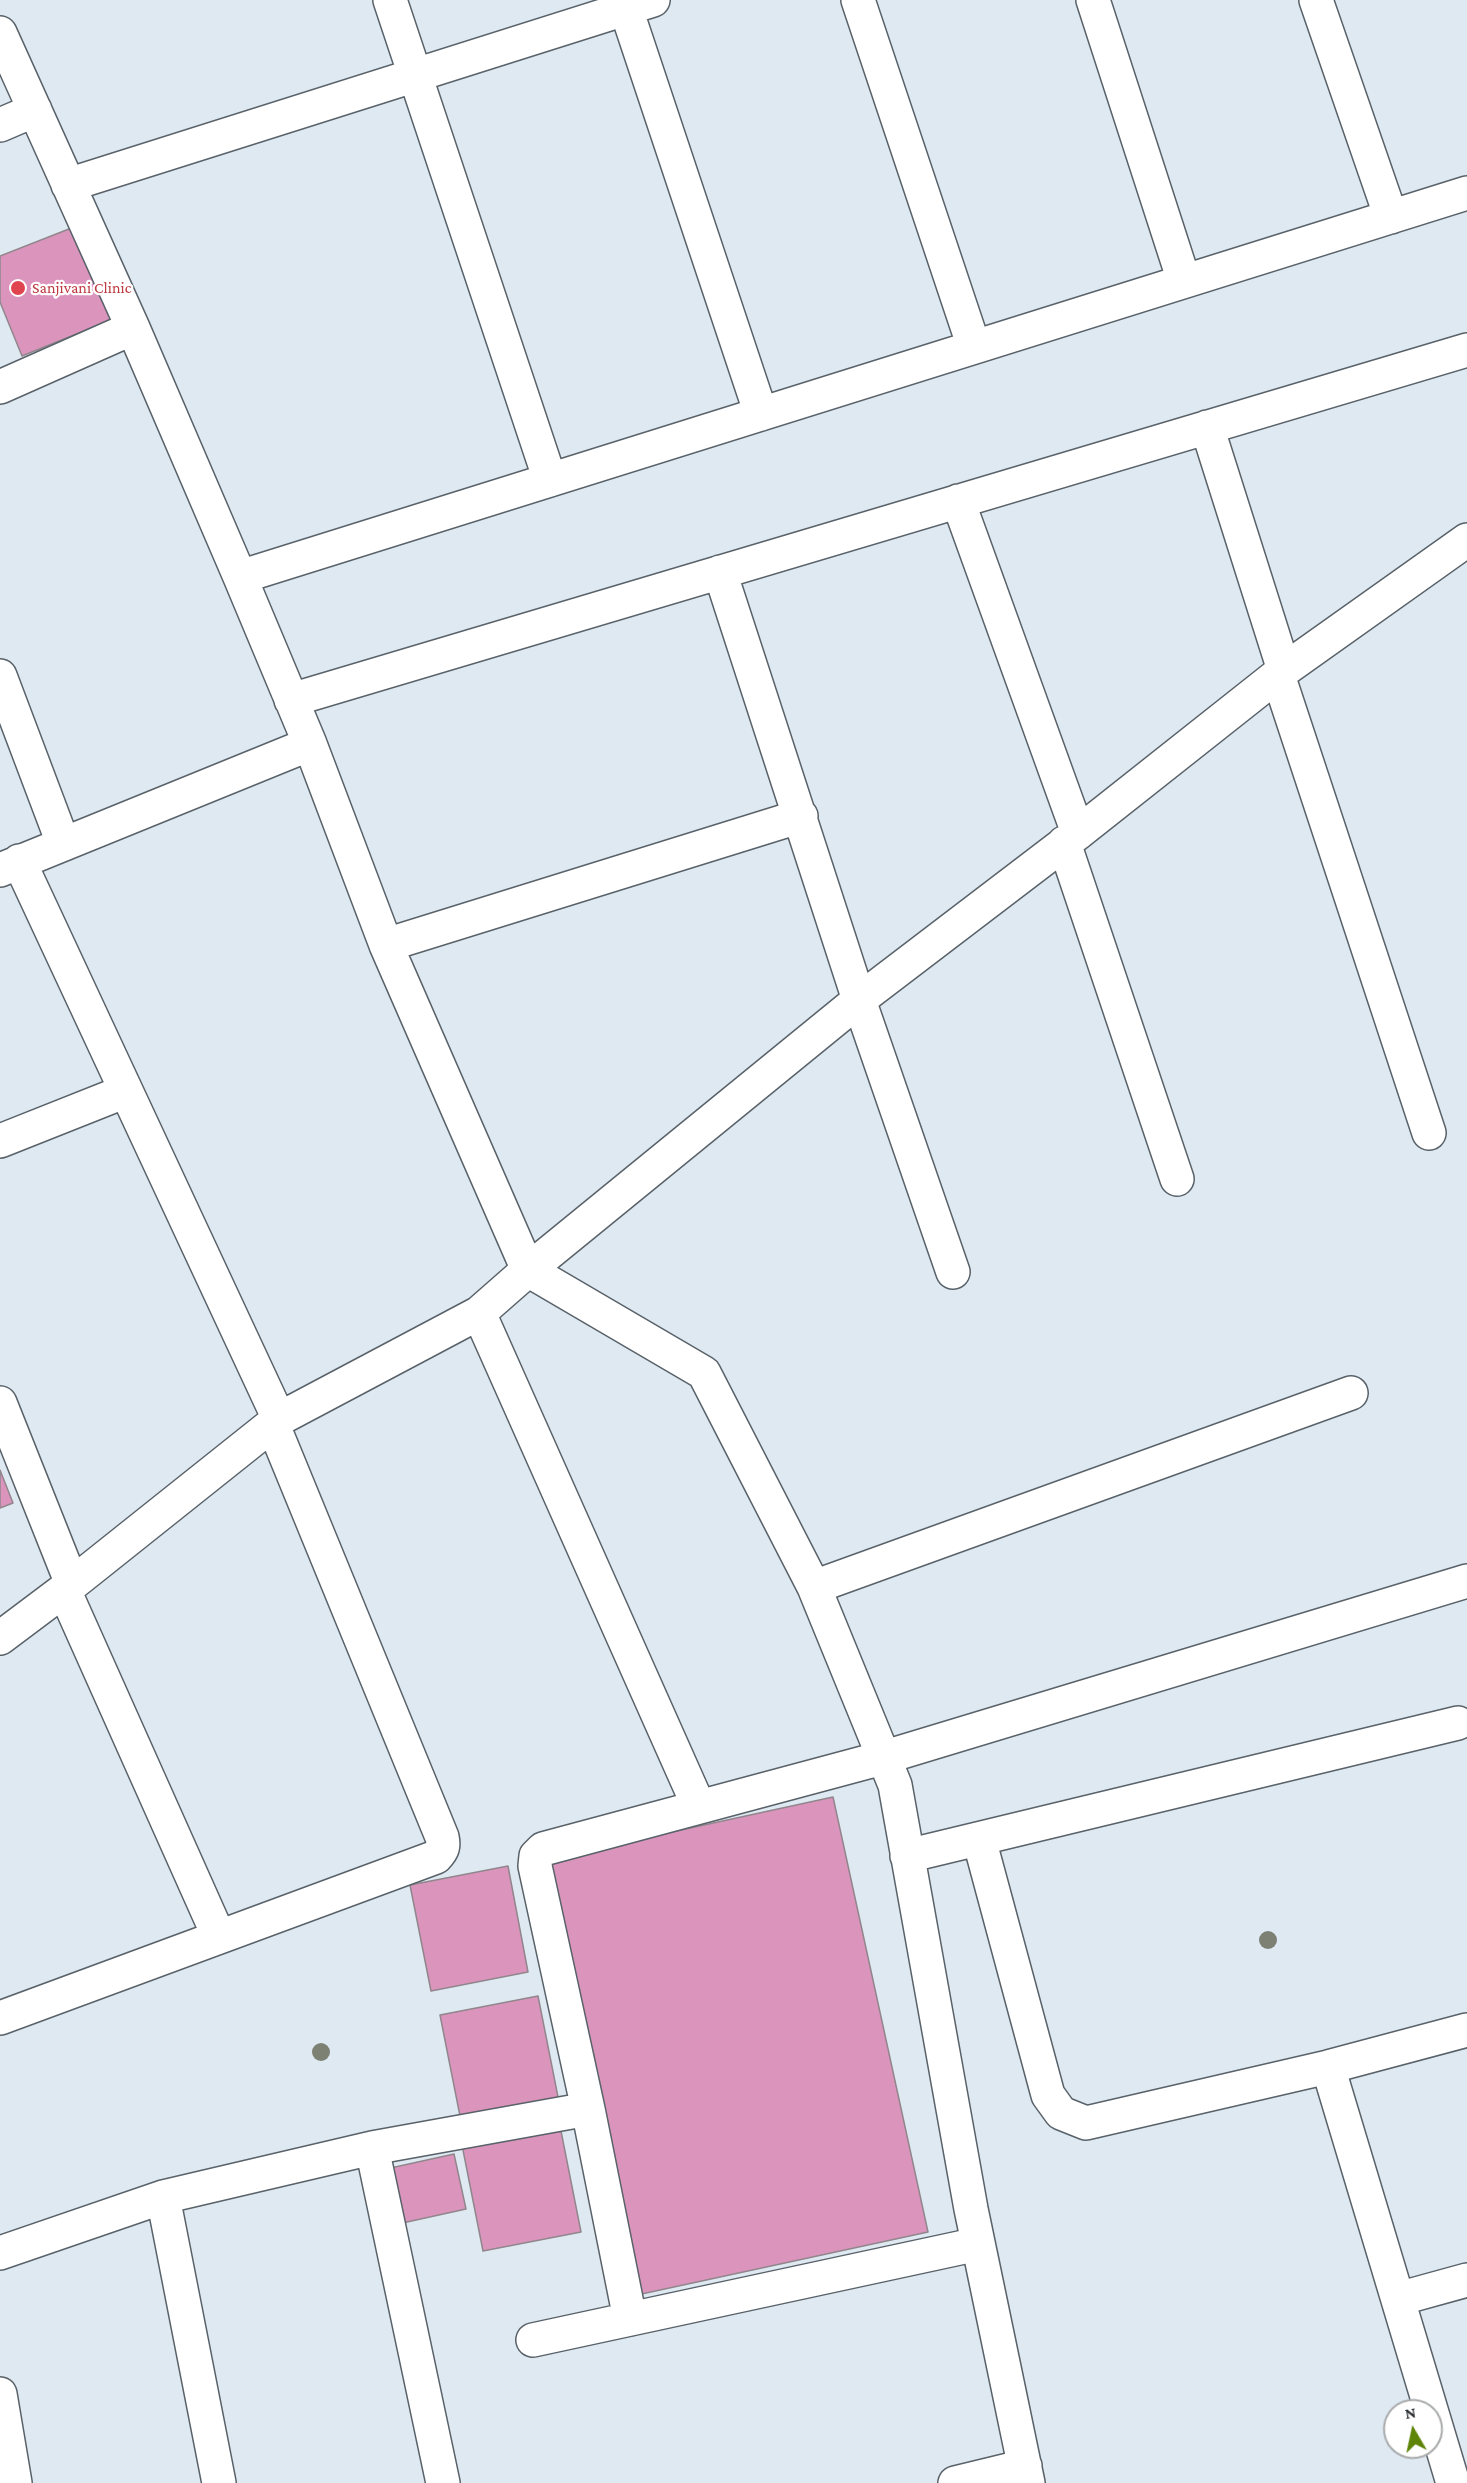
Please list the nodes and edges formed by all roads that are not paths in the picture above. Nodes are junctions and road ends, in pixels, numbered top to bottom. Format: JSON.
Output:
{"nodes":[{"id":1,"x":390,"y":0,"type":"edge"},
{"id":2,"x":858,"y":0,"type":"edge"},
{"id":3,"x":1093,"y":0,"type":"edge"},
{"id":4,"x":1316,"y":0,"type":"edge"},
{"id":5,"x":634,"y":3,"type":"edge"},
{"id":6,"x":0,"y":33,"type":"edge"},
{"id":7,"x":415,"y":76,"type":"junction"},
{"id":8,"x":34,"y":110,"type":"junction"},
{"id":9,"x":0,"y":125,"type":"edge"},
{"id":10,"x":68,"y":185,"type":"junction"},
{"id":11,"x":1467,"y":193,"type":"edge"},
{"id":12,"x":1391,"y":217,"type":"junction"},
{"id":13,"x":1184,"y":281,"type":"junction"},
{"id":14,"x":133,"y":328,"type":"junction"},
{"id":15,"x":974,"y":347,"type":"junction"},
{"id":16,"x":1467,"y":350,"type":"edge"},
{"id":17,"x":0,"y":387,"type":"edge"},
{"id":18,"x":761,"y":414,"type":"junction"},
{"id":19,"x":1207,"y":427,"type":"junction"},
{"id":20,"x":550,"y":480,"type":"junction"},
{"id":21,"x":958,"y":501,"type":"junction"},
{"id":22,"x":1467,"y":540,"type":"edge"},
{"id":23,"x":720,"y":572,"type":"junction"},
{"id":24,"x":240,"y":577,"type":"junction"},
{"id":25,"x":1281,"y":672,"type":"junction"},
{"id":26,"x":0,"y":676,"type":"edge"},
{"id":27,"x":291,"y":700,"type":"junction"},
{"id":28,"x":310,"y":744,"type":"junction"},
{"id":29,"x":801,"y":816,"type":"junction"},
{"id":30,"x":1071,"y":838,"type":"junction"},
{"id":31,"x":63,"y":843,"type":"junction"},
{"id":32,"x":9,"y":865,"type":"edge"},
{"id":33,"x":386,"y":945,"type":"junction"},
{"id":34,"x":859,"y":1000,"type":"junction"},
{"id":35,"x":126,"y":1091,"type":"junction"},
{"id":36,"x":1429,"y":1132,"type":"dead end"},
{"id":37,"x":0,"y":1141,"type":"edge"},
{"id":38,"x":1177,"y":1179,"type":"dead end"},
{"id":39,"x":528,"y":1270,"type":"junction"},
{"id":40,"x":953,"y":1272,"type":"dead end"},
{"id":41,"x":479,"y":1313,"type":"junction"},
{"id":42,"x":1351,"y":1392,"type":"dead end"},
{"id":43,"x":0,"y":1403,"type":"edge"},
{"id":44,"x":276,"y":1422,"type":"junction"},
{"id":45,"x":1467,"y":1581,"type":"edge"},
{"id":46,"x":68,"y":1587,"type":"junction"},
{"id":47,"x":814,"y":1587,"type":"junction"},
{"id":48,"x":0,"y":1638,"type":"edge"},
{"id":49,"x":1458,"y":1723,"type":"dead end"},
{"id":50,"x":882,"y":1758,"type":"junction"},
{"id":51,"x":699,"y":1807,"type":"junction"},
{"id":52,"x":979,"y":1839,"type":"junction"},
{"id":53,"x":907,"y":1856,"type":"junction"},
{"id":54,"x":219,"y":1937,"type":"junction"},
{"id":55,"x":0,"y":2018,"type":"edge"},
{"id":56,"x":1467,"y":2030,"type":"edge"},
{"id":57,"x":1328,"y":2067,"type":"junction"},
{"id":58,"x":588,"y":2109,"type":"junction"},
{"id":59,"x":372,"y":2148,"type":"junction"},
{"id":60,"x":163,"y":2196,"type":"junction"},
{"id":61,"x":978,"y":2244,"type":"junction"},
{"id":62,"x":0,"y":2253,"type":"edge"},
{"id":63,"x":1467,"y":2280,"type":"edge"},
{"id":64,"x":1398,"y":2299,"type":"junction"},
{"id":65,"x":630,"y":2319,"type":"junction"},
{"id":66,"x":534,"y":2340,"type":"dead end"},
{"id":67,"x":0,"y":2394,"type":"edge"},
{"id":68,"x":1026,"y":2474,"type":"edge"},
{"id":69,"x":15,"y":2483,"type":"edge"},
{"id":70,"x":219,"y":2483,"type":"edge"},
{"id":71,"x":443,"y":2483,"type":"edge"},
{"id":72,"x":955,"y":2483,"type":"edge"},
{"id":73,"x":1453,"y":2483,"type":"edge"}],
"edges":[{"from":1,"to":7,"type":"street"},
{"from":2,"to":15,"type":"street"},
{"from":3,"to":13,"type":"street"},
{"from":4,"to":12,"type":"street"},
{"from":5,"to":7,"type":"street"},
{"from":5,"to":18,"type":"street"},
{"from":6,"to":8,"type":"street"},
{"from":7,"to":10,"type":"street"},
{"from":7,"to":20,"type":"street"},
{"from":8,"to":9,"type":"street"},
{"from":8,"to":10,"type":"street"},
{"from":10,"to":14,"type":"street"},
{"from":11,"to":12,"type":"street"},
{"from":12,"to":13,"type":"street"},
{"from":13,"to":15,"type":"street"},
{"from":14,"to":17,"type":"street"},
{"from":14,"to":24,"type":"street"},
{"from":15,"to":18,"type":"street"},
{"from":16,"to":19,"type":"street"},
{"from":18,"to":20,"type":"street"},
{"from":19,"to":21,"type":"street"},
{"from":19,"to":25,"type":"street"},
{"from":20,"to":24,"type":"street"},
{"from":21,"to":23,"type":"street"},
{"from":21,"to":30,"type":"street"},
{"from":22,"to":25,"type":"street"},
{"from":23,"to":27,"type":"street"},
{"from":23,"to":29,"type":"street"},
{"from":24,"to":27,"type":"street"},
{"from":25,"to":30,"type":"street"},
{"from":25,"to":36,"type":"street"},
{"from":26,"to":31,"type":"street"},
{"from":27,"to":28,"type":"street"},
{"from":28,"to":31,"type":"street"},
{"from":28,"to":33,"type":"street"},
{"from":29,"to":33,"type":"street"},
{"from":29,"to":34,"type":"street"},
{"from":30,"to":34,"type":"street"},
{"from":30,"to":38,"type":"street"},
{"from":31,"to":32,"type":"street"},
{"from":32,"to":35,"type":"street"},
{"from":33,"to":39,"type":"street"},
{"from":34,"to":39,"type":"street"},
{"from":34,"to":40,"type":"street"},
{"from":35,"to":37,"type":"street"},
{"from":35,"to":44,"type":"street"},
{"from":39,"to":41,"type":"street"},
{"from":39,"to":47,"type":"street"},
{"from":41,"to":44,"type":"street"},
{"from":41,"to":51,"type":"street"},
{"from":42,"to":47,"type":"street"},
{"from":43,"to":46,"type":"street"},
{"from":44,"to":46,"type":"street"},
{"from":44,"to":54,"type":"street"},
{"from":45,"to":50,"type":"street"},
{"from":46,"to":48,"type":"street"},
{"from":46,"to":54,"type":"street"},
{"from":47,"to":50,"type":"street"},
{"from":49,"to":52,"type":"street"},
{"from":50,"to":51,"type":"street"},
{"from":50,"to":53,"type":"street"},
{"from":51,"to":58,"type":"street"},
{"from":52,"to":53,"type":"street"},
{"from":52,"to":57,"type":"street"},
{"from":53,"to":61,"type":"street"},
{"from":54,"to":55,"type":"street"},
{"from":56,"to":57,"type":"street"},
{"from":57,"to":64,"type":"street"},
{"from":58,"to":59,"type":"street"},
{"from":58,"to":65,"type":"street"},
{"from":59,"to":60,"type":"street"},
{"from":59,"to":71,"type":"street"},
{"from":60,"to":62,"type":"street"},
{"from":60,"to":70,"type":"street"},
{"from":61,"to":65,"type":"street"},
{"from":61,"to":68,"type":"street"},
{"from":63,"to":64,"type":"street"},
{"from":64,"to":73,"type":"street"},
{"from":65,"to":66,"type":"street"},
{"from":67,"to":69,"type":"street"},
{"from":68,"to":72,"type":"street"}]}
